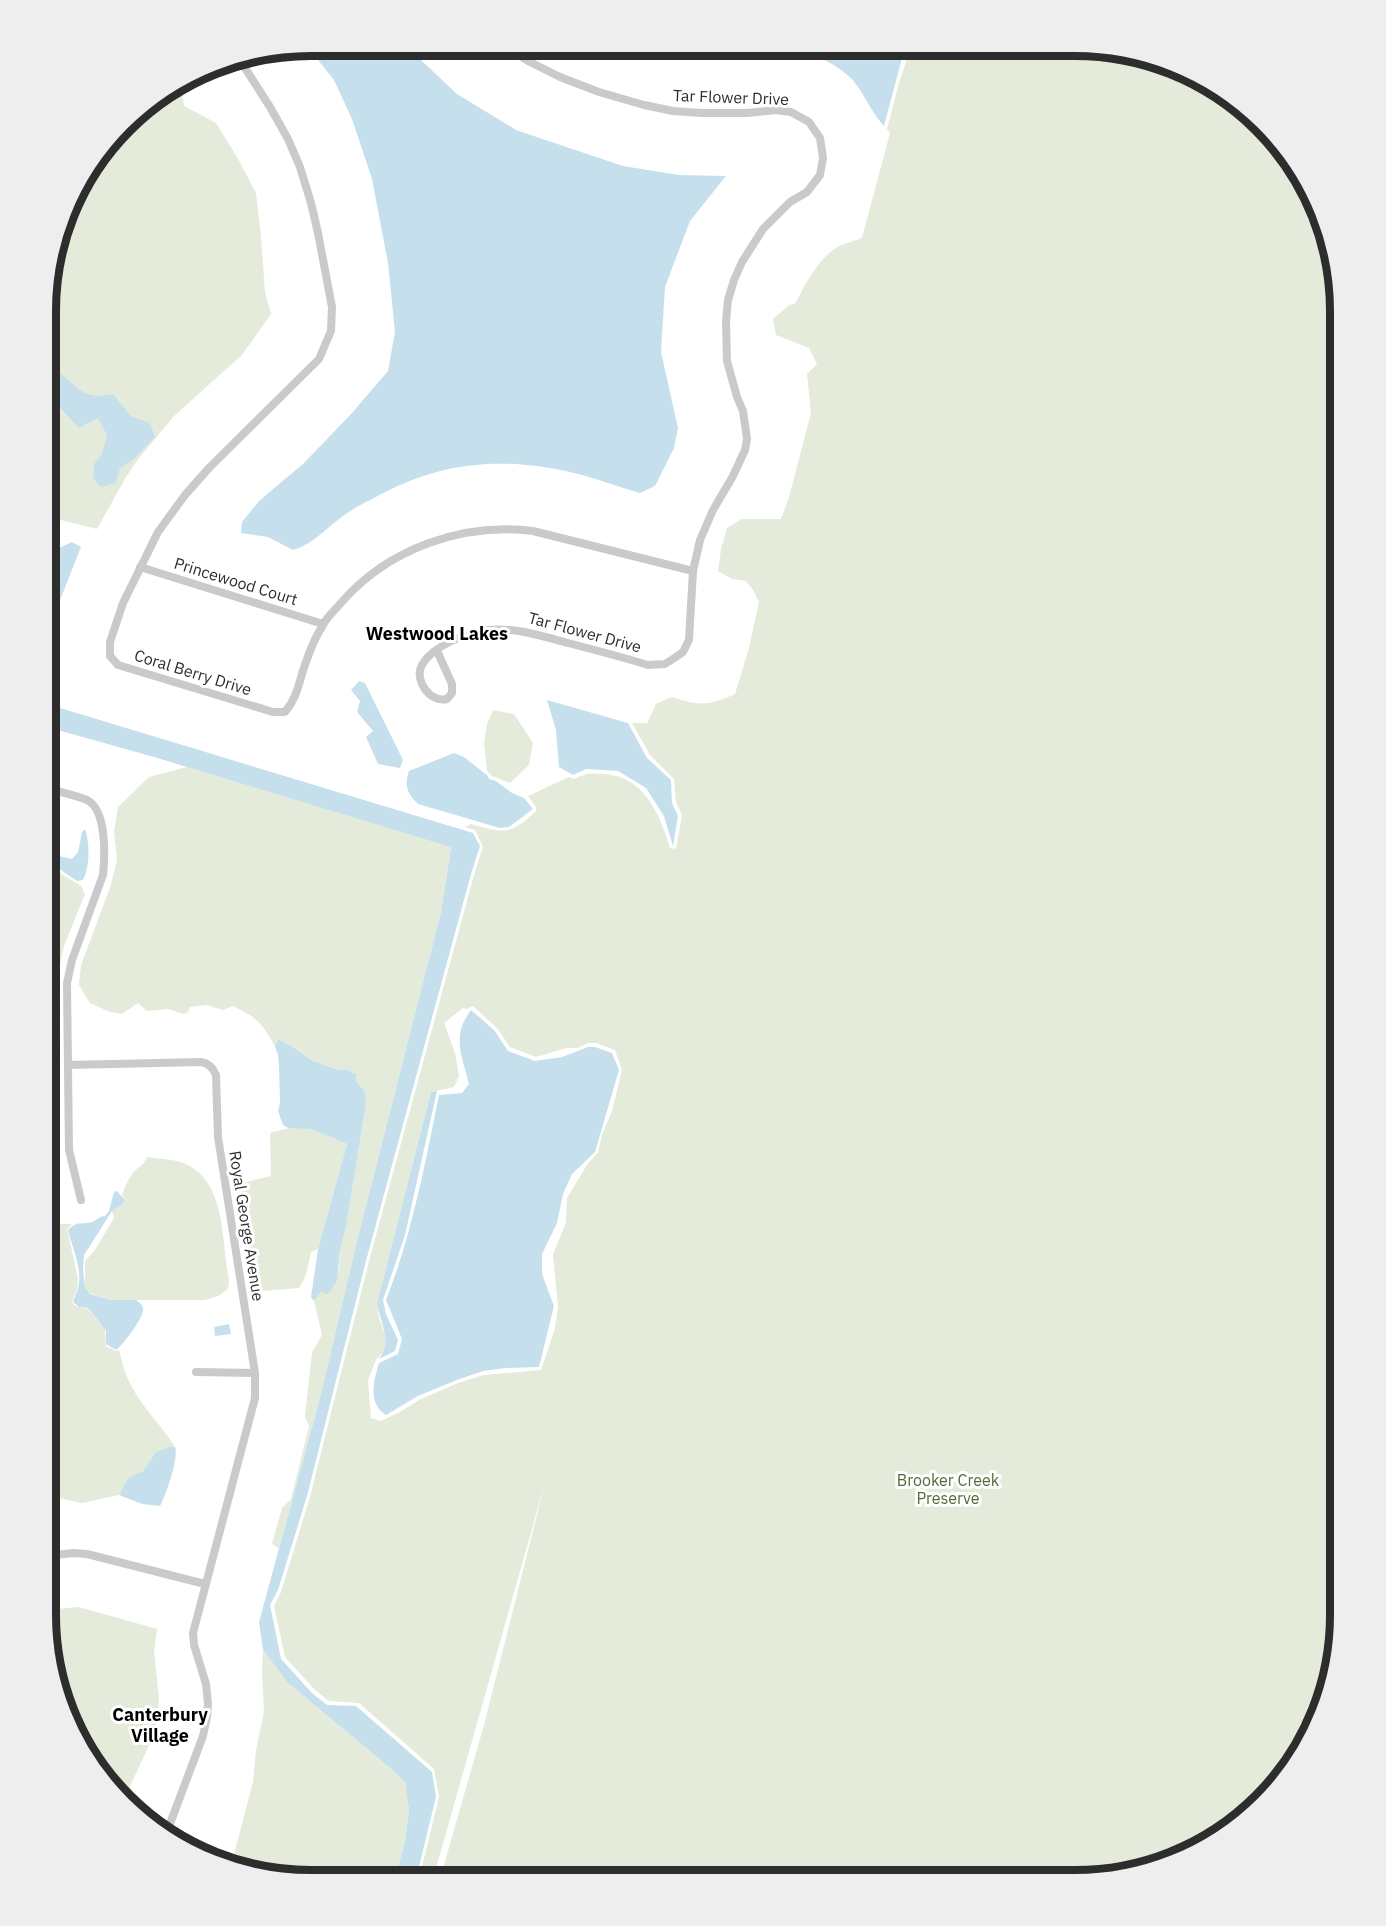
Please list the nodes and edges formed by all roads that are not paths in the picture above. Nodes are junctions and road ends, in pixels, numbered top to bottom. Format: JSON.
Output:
{"nodes":[{"id":1,"x":520,"y":56,"type":"edge"},
{"id":2,"x":243,"y":65,"type":"edge"},
{"id":3,"x":140,"y":567,"type":"junction"},
{"id":4,"x":693,"y":571,"type":"junction"},
{"id":5,"x":323,"y":624,"type":"junction"},
{"id":6,"x":437,"y":651,"type":"junction"},
{"id":7,"x":56,"y":791,"type":"edge"},
{"id":8,"x":68,"y":1065,"type":"junction"},
{"id":9,"x":81,"y":1200,"type":"dead end"},
{"id":10,"x":196,"y":1372,"type":"dead end"},
{"id":11,"x":255,"y":1373,"type":"junction"},
{"id":12,"x":56,"y":1555,"type":"edge"},
{"id":13,"x":205,"y":1584,"type":"junction"},
{"id":14,"x":169,"y":1828,"type":"edge"}],
"edges":[{"from":1,"to":4,"type":"street","name":"Tar Flower Drive"},
{"from":2,"to":3,"type":"street","name":"Coral Berry Drive"},
{"from":3,"to":5,"type":"street","name":"Princewood Court"},
{"from":3,"to":5,"type":"street","name":"Coral Berry Drive"},
{"from":4,"to":5,"type":"street","name":"Coral Berry Drive"},
{"from":4,"to":6,"type":"street","name":"Tar Flower Drive"},
{"from":6,"to":6,"type":"street","name":"Tar Flower Drive"},
{"from":7,"to":8,"type":"street"},
{"from":8,"to":9,"type":"street"},
{"from":8,"to":11,"type":"street","name":"Royal George Avenue"},
{"from":10,"to":11,"type":"street"},
{"from":11,"to":13,"type":"street","name":"Royal George Avenue"},
{"from":12,"to":13,"type":"street"},
{"from":13,"to":14,"type":"street","name":"Royal George Avenue"}]}
